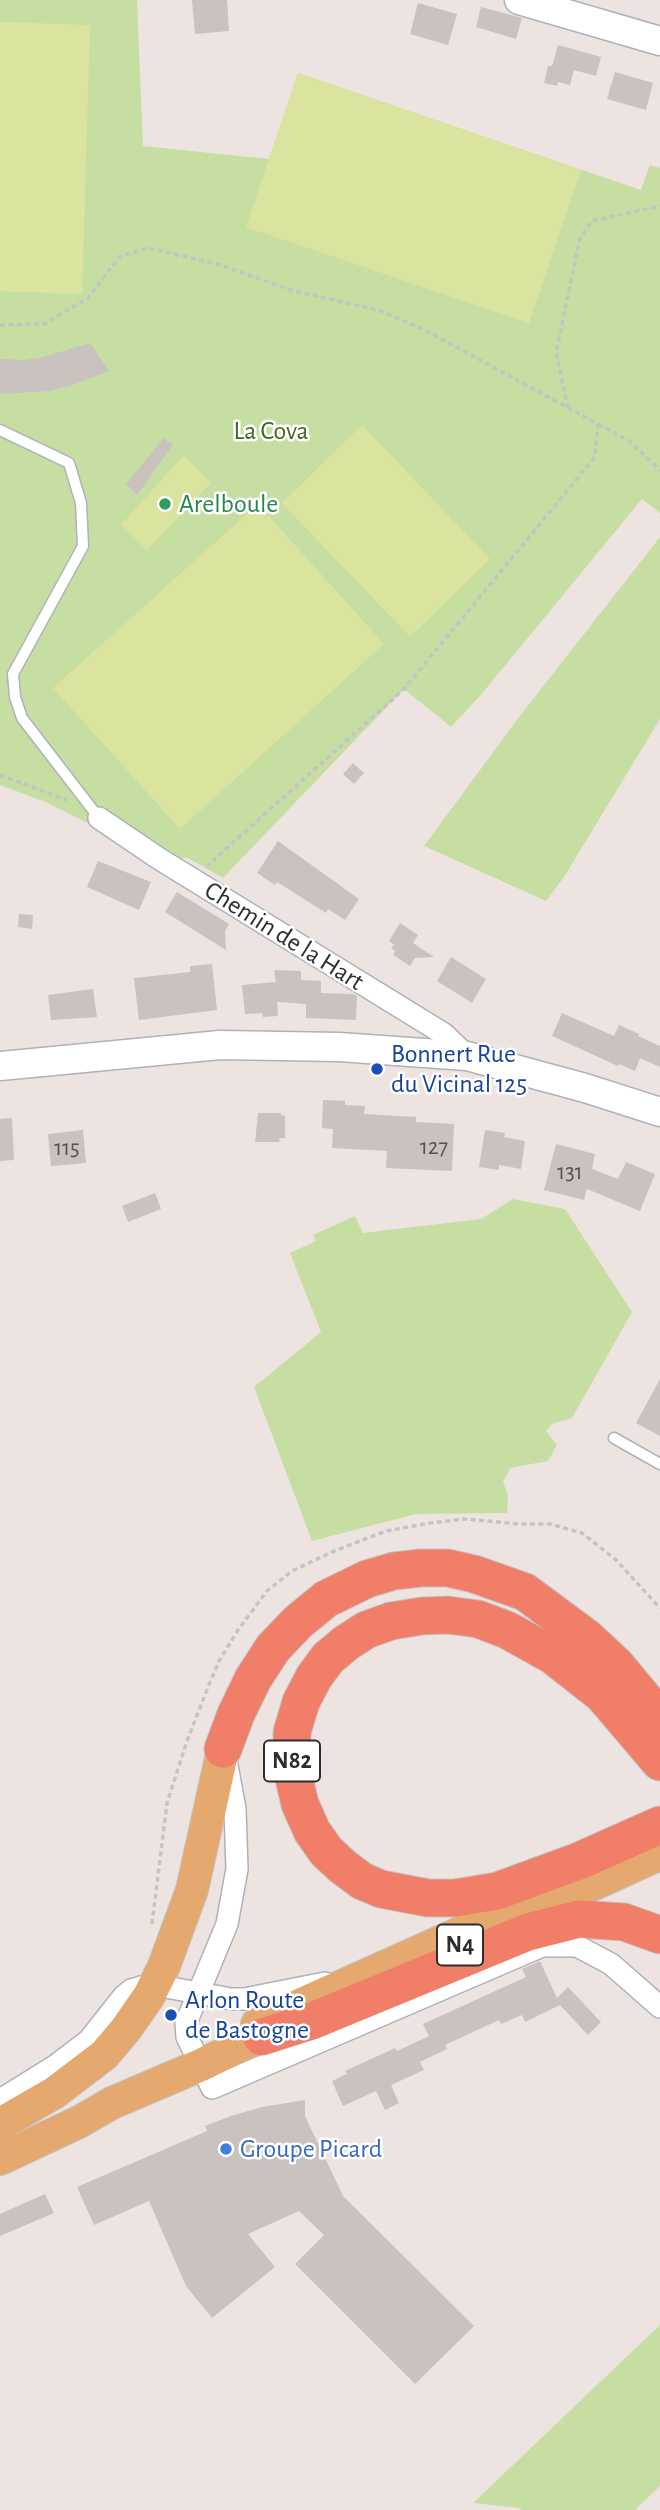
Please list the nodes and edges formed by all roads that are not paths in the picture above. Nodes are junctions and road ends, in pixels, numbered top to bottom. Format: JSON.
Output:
{"nodes":[{"id":1,"x":519,"y":0,"type":"edge"},
{"id":2,"x":660,"y":41,"type":"edge"},
{"id":3,"x":0,"y":430,"type":"edge"},
{"id":4,"x":99,"y":818,"type":"joint"},
{"id":5,"x":467,"y":1056,"type":"junction"},
{"id":6,"x":0,"y":1066,"type":"edge"},
{"id":7,"x":660,"y":1112,"type":"edge"},
{"id":8,"x":614,"y":1438,"type":"dead end"},
{"id":9,"x":660,"y":1464,"type":"edge"},
{"id":10,"x":647,"y":1718,"type":"edge"},
{"id":11,"x":223,"y":1749,"type":"junction"},
{"id":12,"x":660,"y":1762,"type":"edge"},
{"id":13,"x":660,"y":1825,"type":"edge"},
{"id":14,"x":660,"y":1841,"type":"edge"},
{"id":15,"x":660,"y":1854,"type":"edge"},
{"id":16,"x":660,"y":1934,"type":"edge"},
{"id":17,"x":371,"y":1974,"type":"junction"},
{"id":18,"x":155,"y":1985,"type":"junction"},
{"id":19,"x":198,"y":1991,"type":"junction"},
{"id":20,"x":660,"y":2007,"type":"edge"},
{"id":21,"x":262,"y":2037,"type":"junction"},
{"id":22,"x":197,"y":2058,"type":"junction"},
{"id":23,"x":0,"y":2100,"type":"edge"},
{"id":24,"x":0,"y":2124,"type":"edge"},
{"id":25,"x":0,"y":2140,"type":"edge"},
{"id":26,"x":0,"y":2159,"type":"edge"}],
"edges":[{"from":1,"to":2,"type":"street"},
{"from":3,"to":4,"type":"lane"},
{"from":4,"to":5,"type":"street","name":"Chemin de la Hart"},
{"from":5,"to":6,"type":"street"},
{"from":5,"to":7,"type":"street"},
{"from":8,"to":9,"type":"lane"},
{"from":10,"to":11,"type":"highway","number":"N82"},
{"from":10,"to":12,"type":"highway","number":"N82"},
{"from":10,"to":13,"type":"highway","number":"N82"},
{"from":11,"to":18,"type":"main road","number":"N82"},
{"from":11,"to":19,"type":"street"},
{"from":14,"to":17,"type":"main road","number":"N4"},
{"from":15,"to":21,"type":"main road","number":"N4"},
{"from":16,"to":21,"type":"highway"},
{"from":17,"to":19,"type":"street"},
{"from":17,"to":22,"type":"main road","number":"N4"},
{"from":18,"to":19,"type":"street"},
{"from":18,"to":23,"type":"street"},
{"from":18,"to":24,"type":"main road","number":"N82"},
{"from":19,"to":22,"type":"street"},
{"from":20,"to":22,"type":"street"},
{"from":21,"to":22,"type":"main road","number":"N4"},
{"from":22,"to":25,"type":"main road","number":"N4"},
{"from":22,"to":26,"type":"main road","number":"N4"}]}
